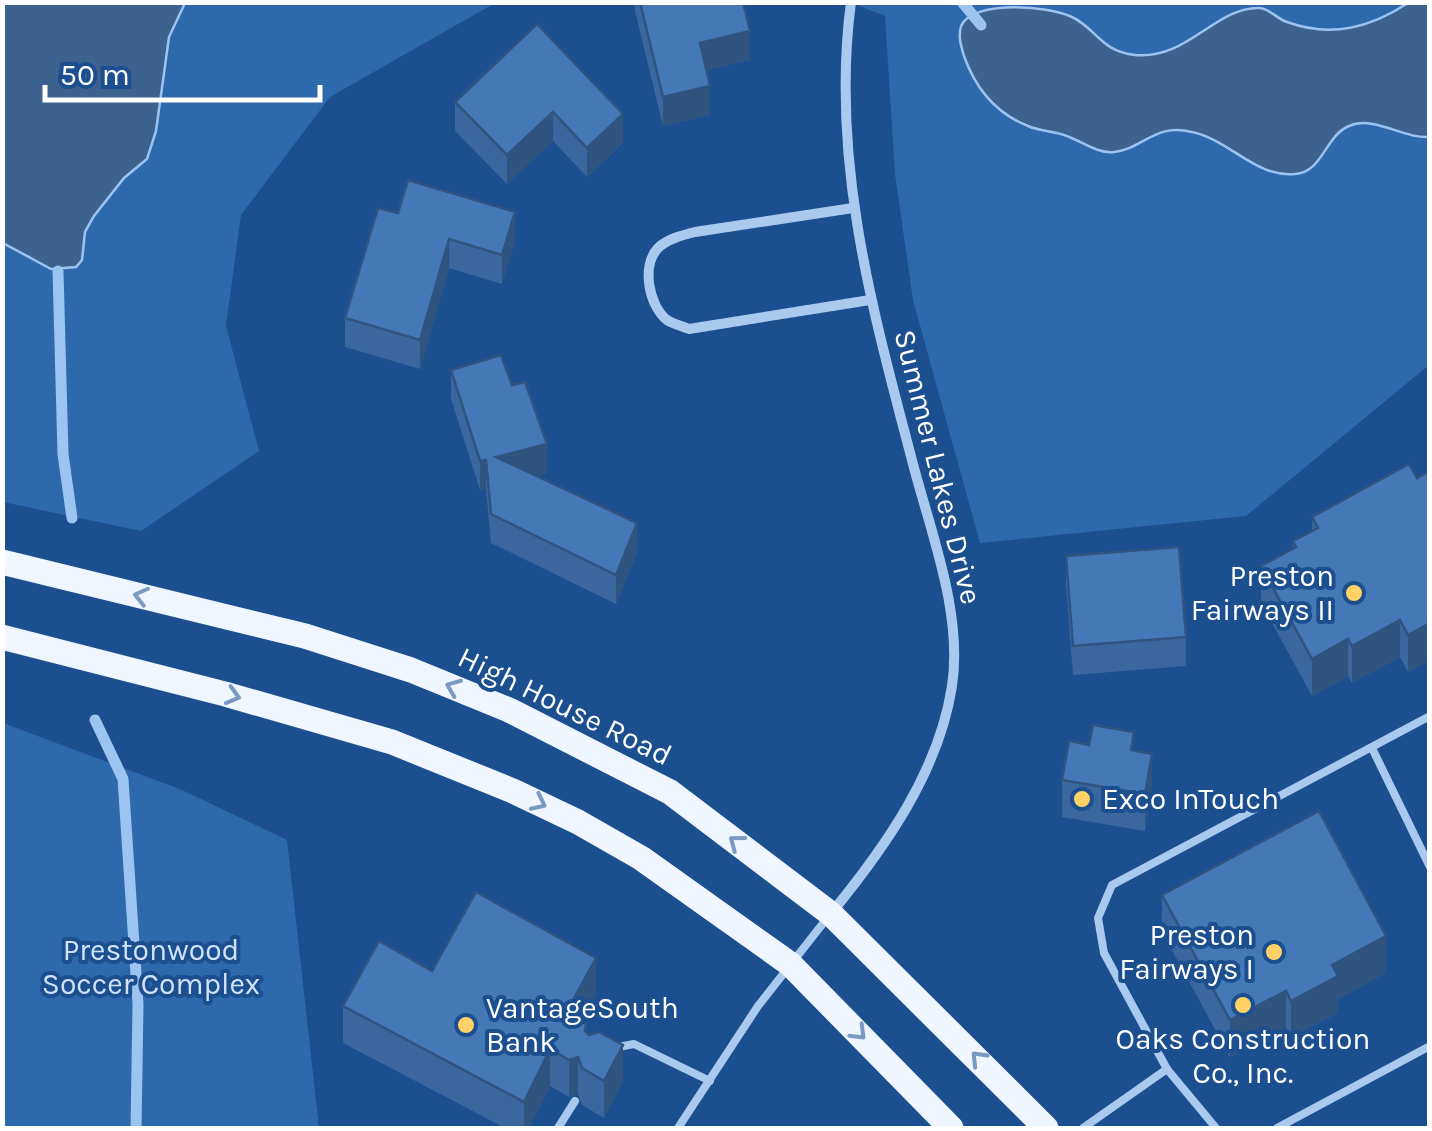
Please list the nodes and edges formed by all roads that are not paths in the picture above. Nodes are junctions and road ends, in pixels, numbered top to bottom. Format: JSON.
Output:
{"nodes":[{"id":1,"x":851,"y":2,"type":"edge"},
{"id":2,"x":853,"y":208,"type":"junction"},
{"id":3,"x":870,"y":300,"type":"junction"},
{"id":4,"x":2,"y":562,"type":"edge"},
{"id":5,"x":2,"y":638,"type":"edge"},
{"id":6,"x":1430,"y":716,"type":"edge"},
{"id":7,"x":1372,"y":748,"type":"junction"},
{"id":8,"x":1430,"y":867,"type":"edge"},
{"id":9,"x":831,"y":914,"type":"junction"},
{"id":10,"x":790,"y":964,"type":"junction"},
{"id":11,"x":1430,"y":1046,"type":"edge"},
{"id":12,"x":600,"y":1057,"type":"edge"},
{"id":13,"x":1168,"y":1069,"type":"junction"},
{"id":14,"x":710,"y":1081,"type":"junction"},
{"id":15,"x":575,"y":1100,"type":"dead end"},
{"id":16,"x":558,"y":1128,"type":"edge"},
{"id":17,"x":678,"y":1128,"type":"edge"},
{"id":18,"x":951,"y":1128,"type":"edge"},
{"id":19,"x":1046,"y":1128,"type":"edge"},
{"id":20,"x":1083,"y":1128,"type":"edge"},
{"id":21,"x":1216,"y":1128,"type":"edge"},
{"id":22,"x":1278,"y":1128,"type":"edge"}],
"edges":[{"from":1,"to":2,"type":"street","name":"Summer Lakes Drive"},
{"from":2,"to":3,"type":"street","name":"Summer Lakes Drive"},
{"from":2,"to":3,"type":"street"},
{"from":3,"to":9,"type":"street","name":"Summer Lakes Drive"},
{"from":9,"to":4,"type":"main road","name":"High House Road","one_way":true},
{"from":5,"to":10,"type":"main road","one_way":true},
{"from":6,"to":7,"type":"lane"},
{"from":7,"to":8,"type":"lane"},
{"from":7,"to":13,"type":"lane"},
{"from":9,"to":10,"type":"lane"},
{"from":19,"to":9,"type":"main road","name":"High House Road","one_way":true},
{"from":10,"to":14,"type":"lane"},
{"from":10,"to":18,"type":"main road","one_way":true},
{"from":11,"to":22,"type":"lane"},
{"from":12,"to":14,"type":"lane"},
{"from":13,"to":20,"type":"lane"},
{"from":13,"to":21,"type":"lane"},
{"from":14,"to":17,"type":"lane"},
{"from":15,"to":16,"type":"lane"}]}
